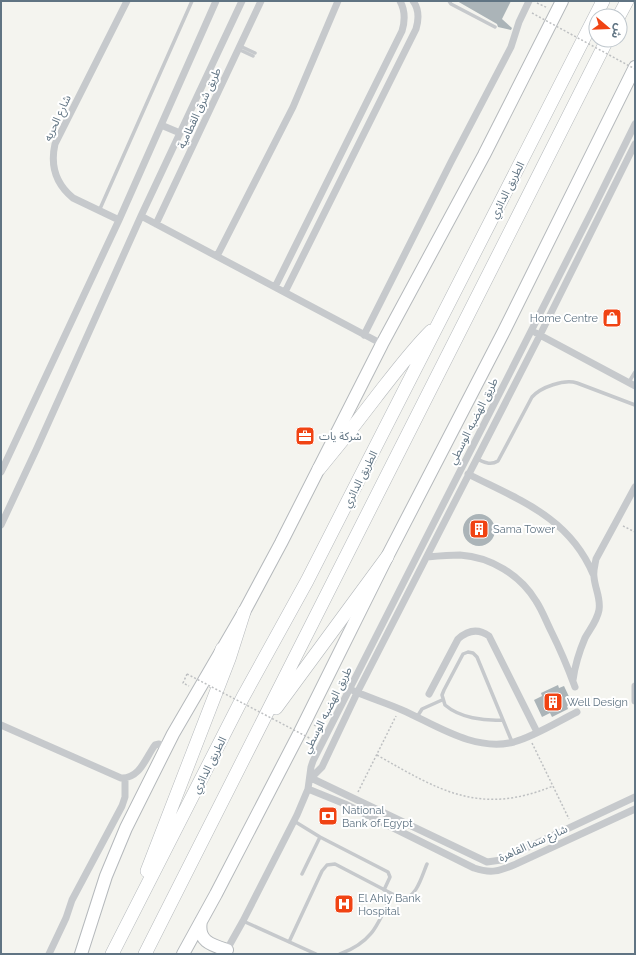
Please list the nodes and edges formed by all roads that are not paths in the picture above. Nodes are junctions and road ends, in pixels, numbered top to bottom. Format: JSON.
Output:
{"nodes":[{"id":1,"x":127,"y":1,"type":"edge"},
{"id":2,"x":192,"y":1,"type":"edge"},
{"id":3,"x":216,"y":1,"type":"edge"},
{"id":4,"x":242,"y":1,"type":"edge"},
{"id":5,"x":261,"y":1,"type":"edge"},
{"id":6,"x":338,"y":1,"type":"edge"},
{"id":7,"x":400,"y":1,"type":"edge"},
{"id":8,"x":413,"y":1,"type":"edge"},
{"id":9,"x":449,"y":1,"type":"edge"},
{"id":10,"x":529,"y":1,"type":"edge"},
{"id":11,"x":562,"y":1,"type":"edge"},
{"id":12,"x":603,"y":1,"type":"edge"},
{"id":13,"x":495,"y":28,"type":"dead end"},
{"id":14,"x":397,"y":42,"type":"junction"},
{"id":15,"x":239,"y":47,"type":"junction"},
{"id":16,"x":408,"y":48,"type":"junction"},
{"id":17,"x":603,"y":48,"type":"edge"},
{"id":18,"x":254,"y":54,"type":"dead end"},
{"id":19,"x":635,"y":68,"type":"edge"},
{"id":20,"x":635,"y":124,"type":"edge"},
{"id":21,"x":161,"y":125,"type":"junction"},
{"id":22,"x":180,"y":133,"type":"junction"},
{"id":23,"x":348,"y":140,"type":"junction"},
{"id":24,"x":635,"y":144,"type":"edge"},
{"id":25,"x":359,"y":146,"type":"junction"},
{"id":26,"x":99,"y":211,"type":"junction"},
{"id":27,"x":141,"y":216,"type":"junction"},
{"id":28,"x":119,"y":220,"type":"junction"},
{"id":29,"x":156,"y":224,"type":"junction"},
{"id":30,"x":306,"y":225,"type":"junction"},
{"id":31,"x":316,"y":230,"type":"junction"},
{"id":32,"x":217,"y":256,"type":"junction"},
{"id":33,"x":275,"y":287,"type":"junction"},
{"id":34,"x":285,"y":292,"type":"junction"},
{"id":35,"x":440,"y":323,"type":"junction"},
{"id":36,"x":532,"y":331,"type":"junction"},
{"id":37,"x":364,"y":335,"type":"junction"},
{"id":38,"x":540,"y":335,"type":"junction"},
{"id":39,"x":382,"y":344,"type":"junction"},
{"id":40,"x":635,"y":372,"type":"edge"},
{"id":41,"x":632,"y":384,"type":"edge"},
{"id":42,"x":635,"y":406,"type":"edge"},
{"id":43,"x":477,"y":458,"type":"junction"},
{"id":44,"x":319,"y":469,"type":"junction"},
{"id":45,"x":1,"y":472,"type":"edge"},
{"id":46,"x":468,"y":474,"type":"junction"},
{"id":47,"x":635,"y":487,"type":"edge"},
{"id":48,"x":441,"y":508,"type":"junction"},
{"id":49,"x":449,"y":512,"type":"junction"},
{"id":50,"x":1,"y":525,"type":"edge"},
{"id":51,"x":387,"y":557,"type":"junction"},
{"id":52,"x":427,"y":557,"type":"junction"},
{"id":53,"x":594,"y":577,"type":"junction"},
{"id":54,"x":244,"y":612,"type":"junction"},
{"id":55,"x":222,"y":649,"type":"junction"},
{"id":56,"x":635,"y":686,"type":"edge"},
{"id":57,"x":350,"y":690,"type":"junction"},
{"id":58,"x":358,"y":693,"type":"junction"},
{"id":59,"x":429,"y":694,"type":"dead end"},
{"id":60,"x":442,"y":700,"type":"junction"},
{"id":61,"x":635,"y":701,"type":"edge"},
{"id":62,"x":577,"y":712,"type":"dead end"},
{"id":63,"x":417,"y":717,"type":"junction"},
{"id":64,"x":503,"y":720,"type":"junction"},
{"id":65,"x":1,"y":725,"type":"edge"},
{"id":66,"x":538,"y":732,"type":"junction"},
{"id":67,"x":254,"y":738,"type":"junction"},
{"id":68,"x":512,"y":742,"type":"junction"},
{"id":69,"x":167,"y":747,"type":"junction"},
{"id":70,"x":190,"y":757,"type":"junction"},
{"id":71,"x":125,"y":778,"type":"junction"},
{"id":72,"x":311,"y":778,"type":"junction"},
{"id":73,"x":308,"y":789,"type":"junction"},
{"id":74,"x":352,"y":797,"type":"junction"},
{"id":75,"x":635,"y":797,"type":"edge"},
{"id":76,"x":345,"y":804,"type":"junction"},
{"id":77,"x":635,"y":809,"type":"edge"},
{"id":78,"x":294,"y":821,"type":"junction"},
{"id":79,"x":320,"y":837,"type":"junction"},
{"id":80,"x":478,"y":858,"type":"junction"},
{"id":81,"x":427,"y":864,"type":"dead end"},
{"id":82,"x":474,"y":868,"type":"junction"},
{"id":83,"x":302,"y":874,"type":"dead end"},
{"id":84,"x":384,"y":890,"type":"junction"},
{"id":85,"x":392,"y":894,"type":"junction"},
{"id":86,"x":136,"y":906,"type":"junction"},
{"id":87,"x":202,"y":920,"type":"junction"},
{"id":88,"x":243,"y":921,"type":"junction"},
{"id":89,"x":289,"y":942,"type":"junction"},
{"id":90,"x":226,"y":952,"type":"edge"},
{"id":91,"x":49,"y":954,"type":"edge"},
{"id":92,"x":81,"y":954,"type":"edge"},
{"id":93,"x":112,"y":954,"type":"edge"},
{"id":94,"x":145,"y":954,"type":"edge"},
{"id":95,"x":183,"y":954,"type":"edge"},
{"id":96,"x":316,"y":954,"type":"edge"},
{"id":97,"x":340,"y":954,"type":"edge"}],
"edges":[{"from":1,"to":26,"type":"street","name":"شارع الحريه"},
{"from":2,"to":26,"type":"lane"},
{"from":3,"to":21,"type":"street"},
{"from":4,"to":22,"type":"street"},
{"from":5,"to":15,"type":"street","name":"طريق شرق القطامية"},
{"from":6,"to":32,"type":"street"},
{"from":7,"to":14,"type":"street"},
{"from":8,"to":16,"type":"street"},
{"from":9,"to":13,"type":"lane"},
{"from":10,"to":37,"type":"street"},
{"from":11,"to":39,"type":"highway"},
{"from":12,"to":35,"type":"highway","name":"الطريق الدائري"},
{"from":14,"to":16,"type":"street"},
{"from":14,"to":23,"type":"street"},
{"from":15,"to":18,"type":"lane"},
{"from":15,"to":29,"type":"street","name":"طريق شرق القطامية"},
{"from":16,"to":25,"type":"street"},
{"from":17,"to":67,"type":"highway","name":"الطريق الدائري"},
{"from":19,"to":51,"type":"highway"},
{"from":20,"to":36,"type":"street","name":"طريق الهضبه الوسطي"},
{"from":21,"to":22,"type":"street"},
{"from":21,"to":28,"type":"street"},
{"from":22,"to":27,"type":"street"},
{"from":23,"to":25,"type":"street"},
{"from":23,"to":30,"type":"street"},
{"from":24,"to":38,"type":"street","name":"طريق الهضبه الوسطي"},
{"from":25,"to":31,"type":"street"},
{"from":26,"to":28,"type":"street","name":"شارع الحريه"},
{"from":27,"to":29,"type":"street"},
{"from":27,"to":50,"type":"street"},
{"from":28,"to":45,"type":"street"},
{"from":29,"to":32,"type":"street"},
{"from":30,"to":31,"type":"street"},
{"from":30,"to":33,"type":"street"},
{"from":31,"to":34,"type":"street"},
{"from":32,"to":33,"type":"street"},
{"from":33,"to":34,"type":"street"},
{"from":34,"to":37,"type":"street"},
{"from":35,"to":44,"type":"highway"},
{"from":35,"to":86,"type":"highway","name":"الطريق الدائري"},
{"from":36,"to":38,"type":"street"},
{"from":36,"to":48,"type":"street","name":"طريق الهضبه الوسطي"},
{"from":37,"to":39,"type":"street"},
{"from":38,"to":41,"type":"street"},
{"from":38,"to":43,"type":"street","name":"طريق الهضبه الوسطي"},
{"from":39,"to":44,"type":"highway"},
{"from":40,"to":41,"type":"lane"},
{"from":42,"to":43,"type":"lane"},
{"from":43,"to":46,"type":"street","name":"طريق الهضبه الوسطي"},
{"from":44,"to":54,"type":"highway"},
{"from":46,"to":49,"type":"street","name":"طريق الهضبه الوسطي"},
{"from":46,"to":53,"type":"street"},
{"from":47,"to":53,"type":"street"},
{"from":48,"to":49,"type":"street"},
{"from":48,"to":57,"type":"street","name":"طريق الهضبه الوسطي"},
{"from":49,"to":52,"type":"street","name":"طريق الهضبه الوسطي"},
{"from":51,"to":67,"type":"highway"},
{"from":51,"to":87,"type":"highway"},
{"from":52,"to":53,"type":"street"},
{"from":52,"to":58,"type":"street","name":"طريق الهضبه الوسطي"},
{"from":54,"to":55,"type":"highway"},
{"from":54,"to":70,"type":"highway"},
{"from":55,"to":69,"type":"highway"},
{"from":55,"to":70,"type":"highway"},
{"from":56,"to":61,"type":"street"},
{"from":57,"to":58,"type":"street"},
{"from":57,"to":72,"type":"street","name":"طريق الهضبه الوسطي"},
{"from":58,"to":63,"type":"street"},
{"from":58,"to":72,"type":"street","name":"طريق الهضبه الوسطي"},
{"from":59,"to":66,"type":"street"},
{"from":60,"to":63,"type":"lane"},
{"from":60,"to":64,"type":"lane"},
{"from":60,"to":64,"type":"lane"},
{"from":62,"to":66,"type":"street"},
{"from":63,"to":68,"type":"street"},
{"from":64,"to":68,"type":"lane"},
{"from":65,"to":71,"type":"street"},
{"from":66,"to":68,"type":"street"},
{"from":67,"to":94,"type":"highway","name":"الطريق الدائري"},
{"from":69,"to":71,"type":"street"},
{"from":69,"to":92,"type":"highway"},
{"from":70,"to":86,"type":"highway"},
{"from":71,"to":91,"type":"street"},
{"from":72,"to":73,"type":"street"},
{"from":72,"to":74,"type":"street","name":"شارع سما القاهرة"},
{"from":73,"to":76,"type":"street","name":"شارع سما القاهرة"},
{"from":73,"to":78,"type":"street"},
{"from":74,"to":76,"type":"street"},
{"from":74,"to":80,"type":"street","name":"شارع سما القاهرة"},
{"from":75,"to":80,"type":"street","name":"شارع سما القاهرة"},
{"from":76,"to":82,"type":"street","name":"شارع سما القاهرة"},
{"from":77,"to":82,"type":"street","name":"شارع سما القاهرة"},
{"from":78,"to":79,"type":"lane"},
{"from":78,"to":88,"type":"street"},
{"from":79,"to":83,"type":"lane"},
{"from":79,"to":84,"type":"lane"},
{"from":80,"to":82,"type":"street"},
{"from":81,"to":85,"type":"lane"},
{"from":84,"to":85,"type":"lane"},
{"from":84,"to":89,"type":"lane"},
{"from":85,"to":97,"type":"lane"},
{"from":86,"to":93,"type":"highway","name":"الطريق الدائري"},
{"from":87,"to":90,"type":"highway"},
{"from":87,"to":95,"type":"highway"},
{"from":88,"to":89,"type":"lane"},
{"from":88,"to":90,"type":"street"},
{"from":89,"to":96,"type":"lane"}]}
